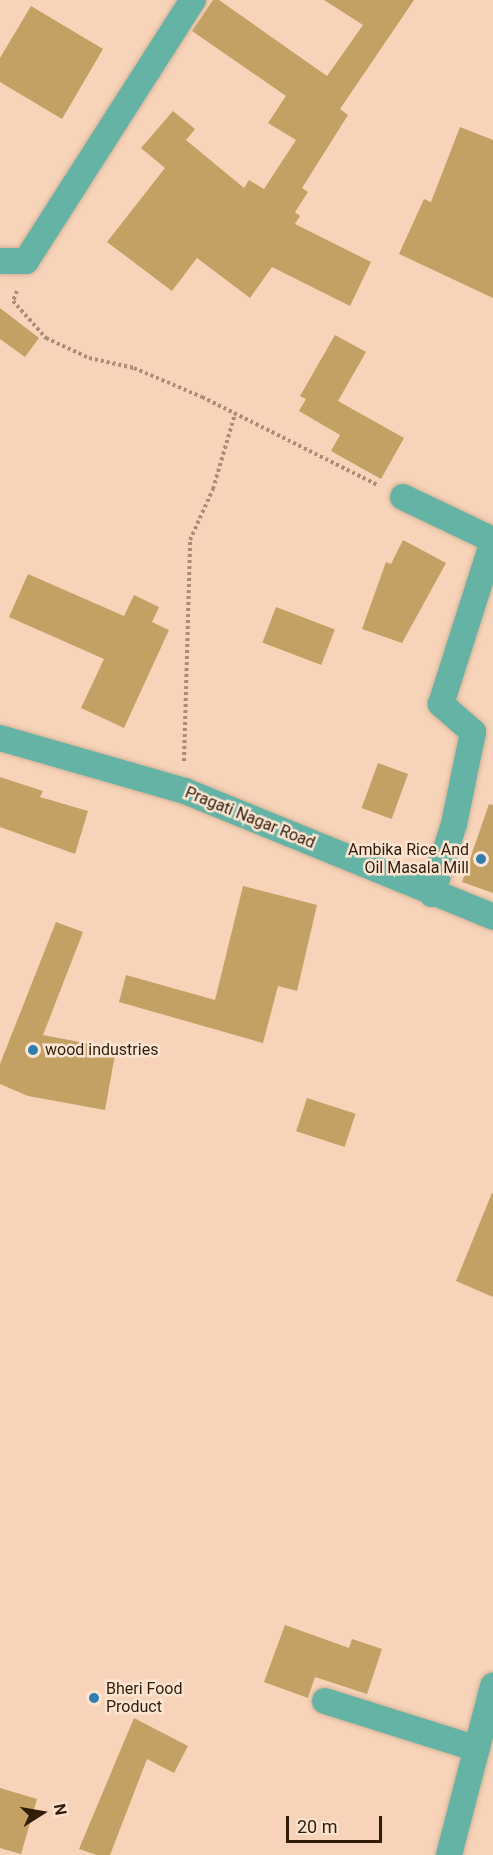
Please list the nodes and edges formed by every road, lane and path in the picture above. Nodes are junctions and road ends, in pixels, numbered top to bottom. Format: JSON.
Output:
{"nodes":[{"id":1,"x":193,"y":0,"type":"edge"},
{"id":2,"x":0,"y":261,"type":"edge"},
{"id":3,"x":26,"y":261,"type":"junction"},
{"id":4,"x":234,"y":414,"type":"junction"},
{"id":5,"x":403,"y":497,"type":"joint"},
{"id":6,"x":493,"y":540,"type":"edge"},
{"id":7,"x":0,"y":738,"type":"edge"},
{"id":8,"x":185,"y":791,"type":"junction"},
{"id":9,"x":432,"y":894,"type":"junction"},
{"id":10,"x":493,"y":916,"type":"edge"},
{"id":11,"x":493,"y":1686,"type":"edge"},
{"id":12,"x":325,"y":1701,"type":"dead end"},
{"id":13,"x":477,"y":1749,"type":"junction"},
{"id":14,"x":449,"y":1855,"type":"edge"}],
"edges":[{"from":1,"to":3,"type":"street"},
{"from":2,"to":3,"type":"street"},
{"from":3,"to":4,"type":"path"},
{"from":4,"to":5,"type":"path"},
{"from":4,"to":8,"type":"path"},
{"from":5,"to":6,"type":"street"},
{"from":6,"to":9,"type":"street"},
{"from":7,"to":8,"type":"street","name":"Pragati Nagar Road"},
{"from":8,"to":9,"type":"street","name":"Pragati Nagar Road"},
{"from":9,"to":10,"type":"street","name":"Pragati Nagar Road"},
{"from":11,"to":13,"type":"street"},
{"from":12,"to":13,"type":"street"},
{"from":13,"to":14,"type":"street"}]}
